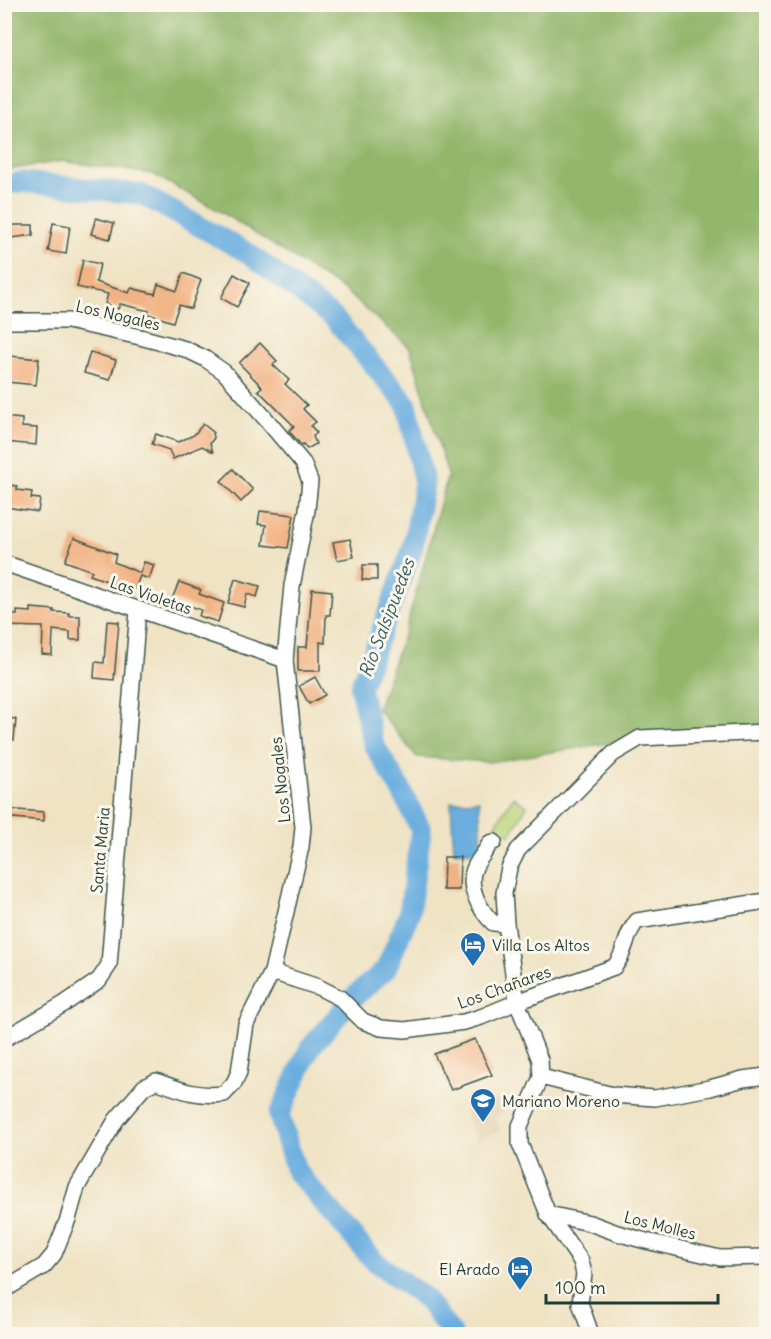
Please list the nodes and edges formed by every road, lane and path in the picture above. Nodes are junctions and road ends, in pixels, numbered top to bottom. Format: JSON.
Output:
{"nodes":[{"id":1,"x":4,"y":321,"type":"edge"},
{"id":2,"x":4,"y":563,"type":"edge"},
{"id":3,"x":138,"y":610,"type":"junction"},
{"id":4,"x":285,"y":660,"type":"junction"},
{"id":5,"x":766,"y":732,"type":"edge"},
{"id":6,"x":494,"y":842,"type":"dead end"},
{"id":7,"x":766,"y":901,"type":"edge"},
{"id":8,"x":506,"y":924,"type":"junction"},
{"id":9,"x":272,"y":972,"type":"junction"},
{"id":10,"x":517,"y":1002,"type":"junction"},
{"id":11,"x":4,"y":1039,"type":"edge"},
{"id":12,"x":766,"y":1076,"type":"edge"},
{"id":13,"x":541,"y":1077,"type":"junction"},
{"id":14,"x":548,"y":1214,"type":"junction"},
{"id":15,"x":766,"y":1257,"type":"edge"},
{"id":16,"x":5,"y":1290,"type":"edge"},
{"id":17,"x":591,"y":1335,"type":"edge"}],
"edges":[{"from":1,"to":4,"type":"street","name":"Los Nogales"},
{"from":2,"to":3,"type":"street","name":"Las Violetas"},
{"from":3,"to":4,"type":"street","name":"Las Violetas"},
{"from":3,"to":11,"type":"street","name":"Santa Maria"},
{"from":4,"to":9,"type":"street","name":"Los Nogales"},
{"from":5,"to":8,"type":"street"},
{"from":6,"to":8,"type":"street"},
{"from":7,"to":10,"type":"street","name":"Los Chañares"},
{"from":8,"to":10,"type":"street"},
{"from":9,"to":10,"type":"street","name":"Los Chañares"},
{"from":9,"to":16,"type":"street","name":"Los Nogales"},
{"from":10,"to":13,"type":"street"},
{"from":12,"to":13,"type":"street"},
{"from":13,"to":14,"type":"street"},
{"from":14,"to":15,"type":"street","name":"Los Molles"},
{"from":14,"to":17,"type":"street"}]}
